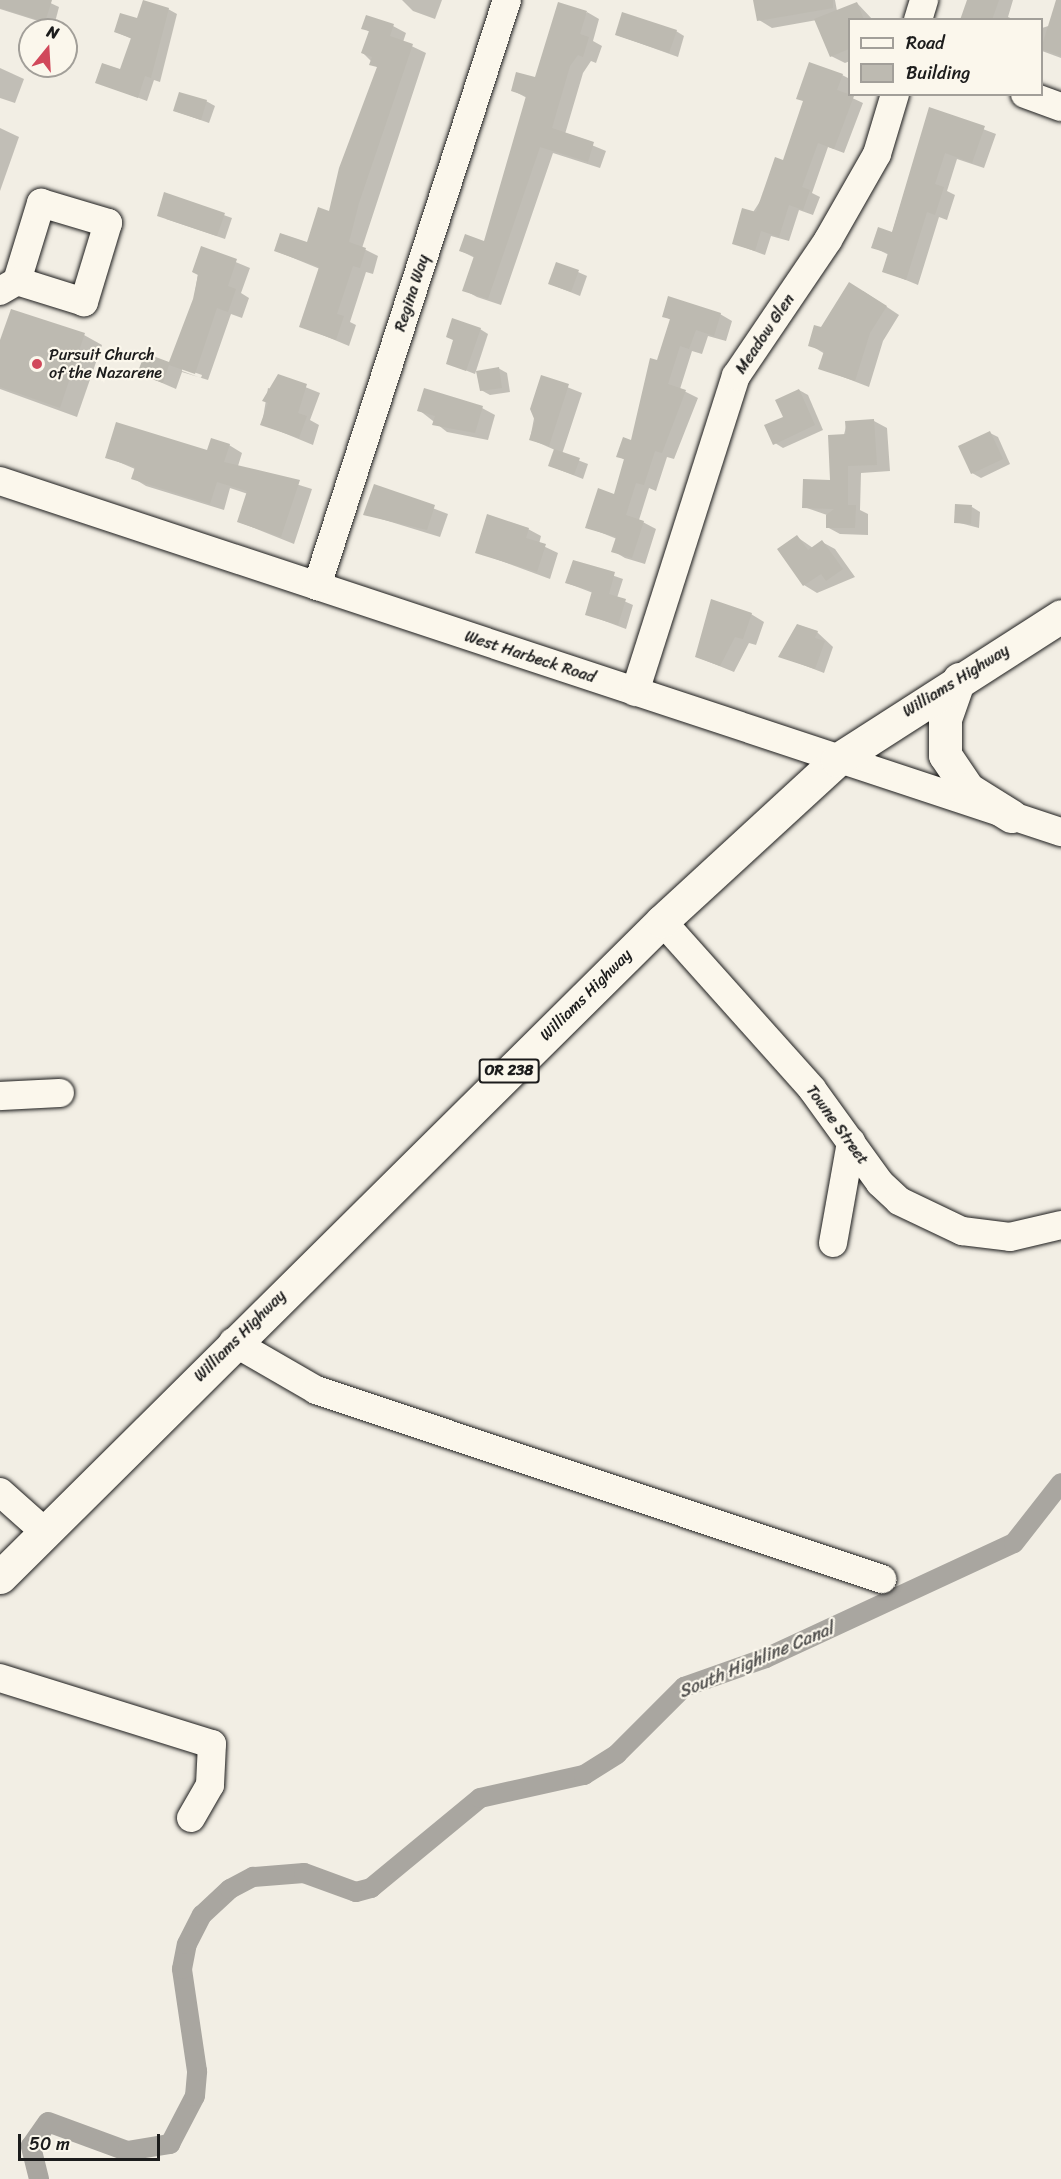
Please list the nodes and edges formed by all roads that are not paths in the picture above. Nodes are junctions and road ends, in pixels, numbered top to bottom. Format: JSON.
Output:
{"nodes":[{"id":1,"x":507,"y":0,"type":"edge"},
{"id":2,"x":924,"y":0,"type":"edge"},
{"id":3,"x":919,"y":18,"type":"edge"},
{"id":4,"x":894,"y":96,"type":"edge"},
{"id":5,"x":1031,"y":96,"type":"edge"},
{"id":6,"x":1061,"y":106,"type":"edge"},
{"id":7,"x":0,"y":481,"type":"edge"},
{"id":8,"x":317,"y":586,"type":"junction"},
{"id":9,"x":1061,"y":616,"type":"edge"},
{"id":10,"x":959,"y":679,"type":"junction"},
{"id":11,"x":635,"y":692,"type":"junction"},
{"id":12,"x":837,"y":760,"type":"junction"},
{"id":13,"x":1011,"y":816,"type":"junction"},
{"id":14,"x":1061,"y":832,"type":"edge"},
{"id":15,"x":662,"y":921,"type":"junction"},
{"id":16,"x":60,"y":1093,"type":"dead end"},
{"id":17,"x":0,"y":1096,"type":"edge"},
{"id":18,"x":851,"y":1142,"type":"junction"},
{"id":19,"x":1061,"y":1225,"type":"edge"},
{"id":20,"x":833,"y":1243,"type":"dead end"},
{"id":21,"x":233,"y":1342,"type":"junction"},
{"id":22,"x":0,"y":1492,"type":"edge"},
{"id":23,"x":46,"y":1533,"type":"junction"},
{"id":24,"x":0,"y":1577,"type":"edge"},
{"id":25,"x":882,"y":1579,"type":"dead end"},
{"id":26,"x":0,"y":1678,"type":"edge"},
{"id":27,"x":191,"y":1818,"type":"dead end"}],
"edges":[{"from":1,"to":8,"type":"street","name":"Regina Way"},
{"from":2,"to":3,"type":"street"},
{"from":4,"to":11,"type":"street","name":"Meadow Glen"},
{"from":5,"to":6,"type":"street"},
{"from":7,"to":8,"type":"street","name":"West Harbeck Road"},
{"from":8,"to":11,"type":"street","name":"West Harbeck Road"},
{"from":9,"to":10,"type":"main road","name":"Williams Highway","number":"OR 238"},
{"from":10,"to":12,"type":"main road","name":"Williams Highway","number":"OR 238"},
{"from":10,"to":13,"type":"main road"},
{"from":11,"to":12,"type":"street","name":"West Harbeck Road"},
{"from":12,"to":13,"type":"street","name":"West Harbeck Road"},
{"from":12,"to":15,"type":"main road","name":"Williams Highway","number":"OR 238"},
{"from":13,"to":14,"type":"street","name":"West Harbeck Road"},
{"from":15,"to":18,"type":"street","name":"Towne Street"},
{"from":15,"to":21,"type":"main road","name":"Williams Highway","number":"OR 238"},
{"from":16,"to":17,"type":"street"},
{"from":18,"to":19,"type":"street","name":"Towne Street"},
{"from":18,"to":20,"type":"street"},
{"from":21,"to":23,"type":"main road","name":"Williams Highway","number":"OR 238"},
{"from":21,"to":25,"type":"street"},
{"from":22,"to":23,"type":"street"},
{"from":23,"to":24,"type":"main road","name":"Williams Highway","number":"OR 238"},
{"from":26,"to":27,"type":"street"}]}
